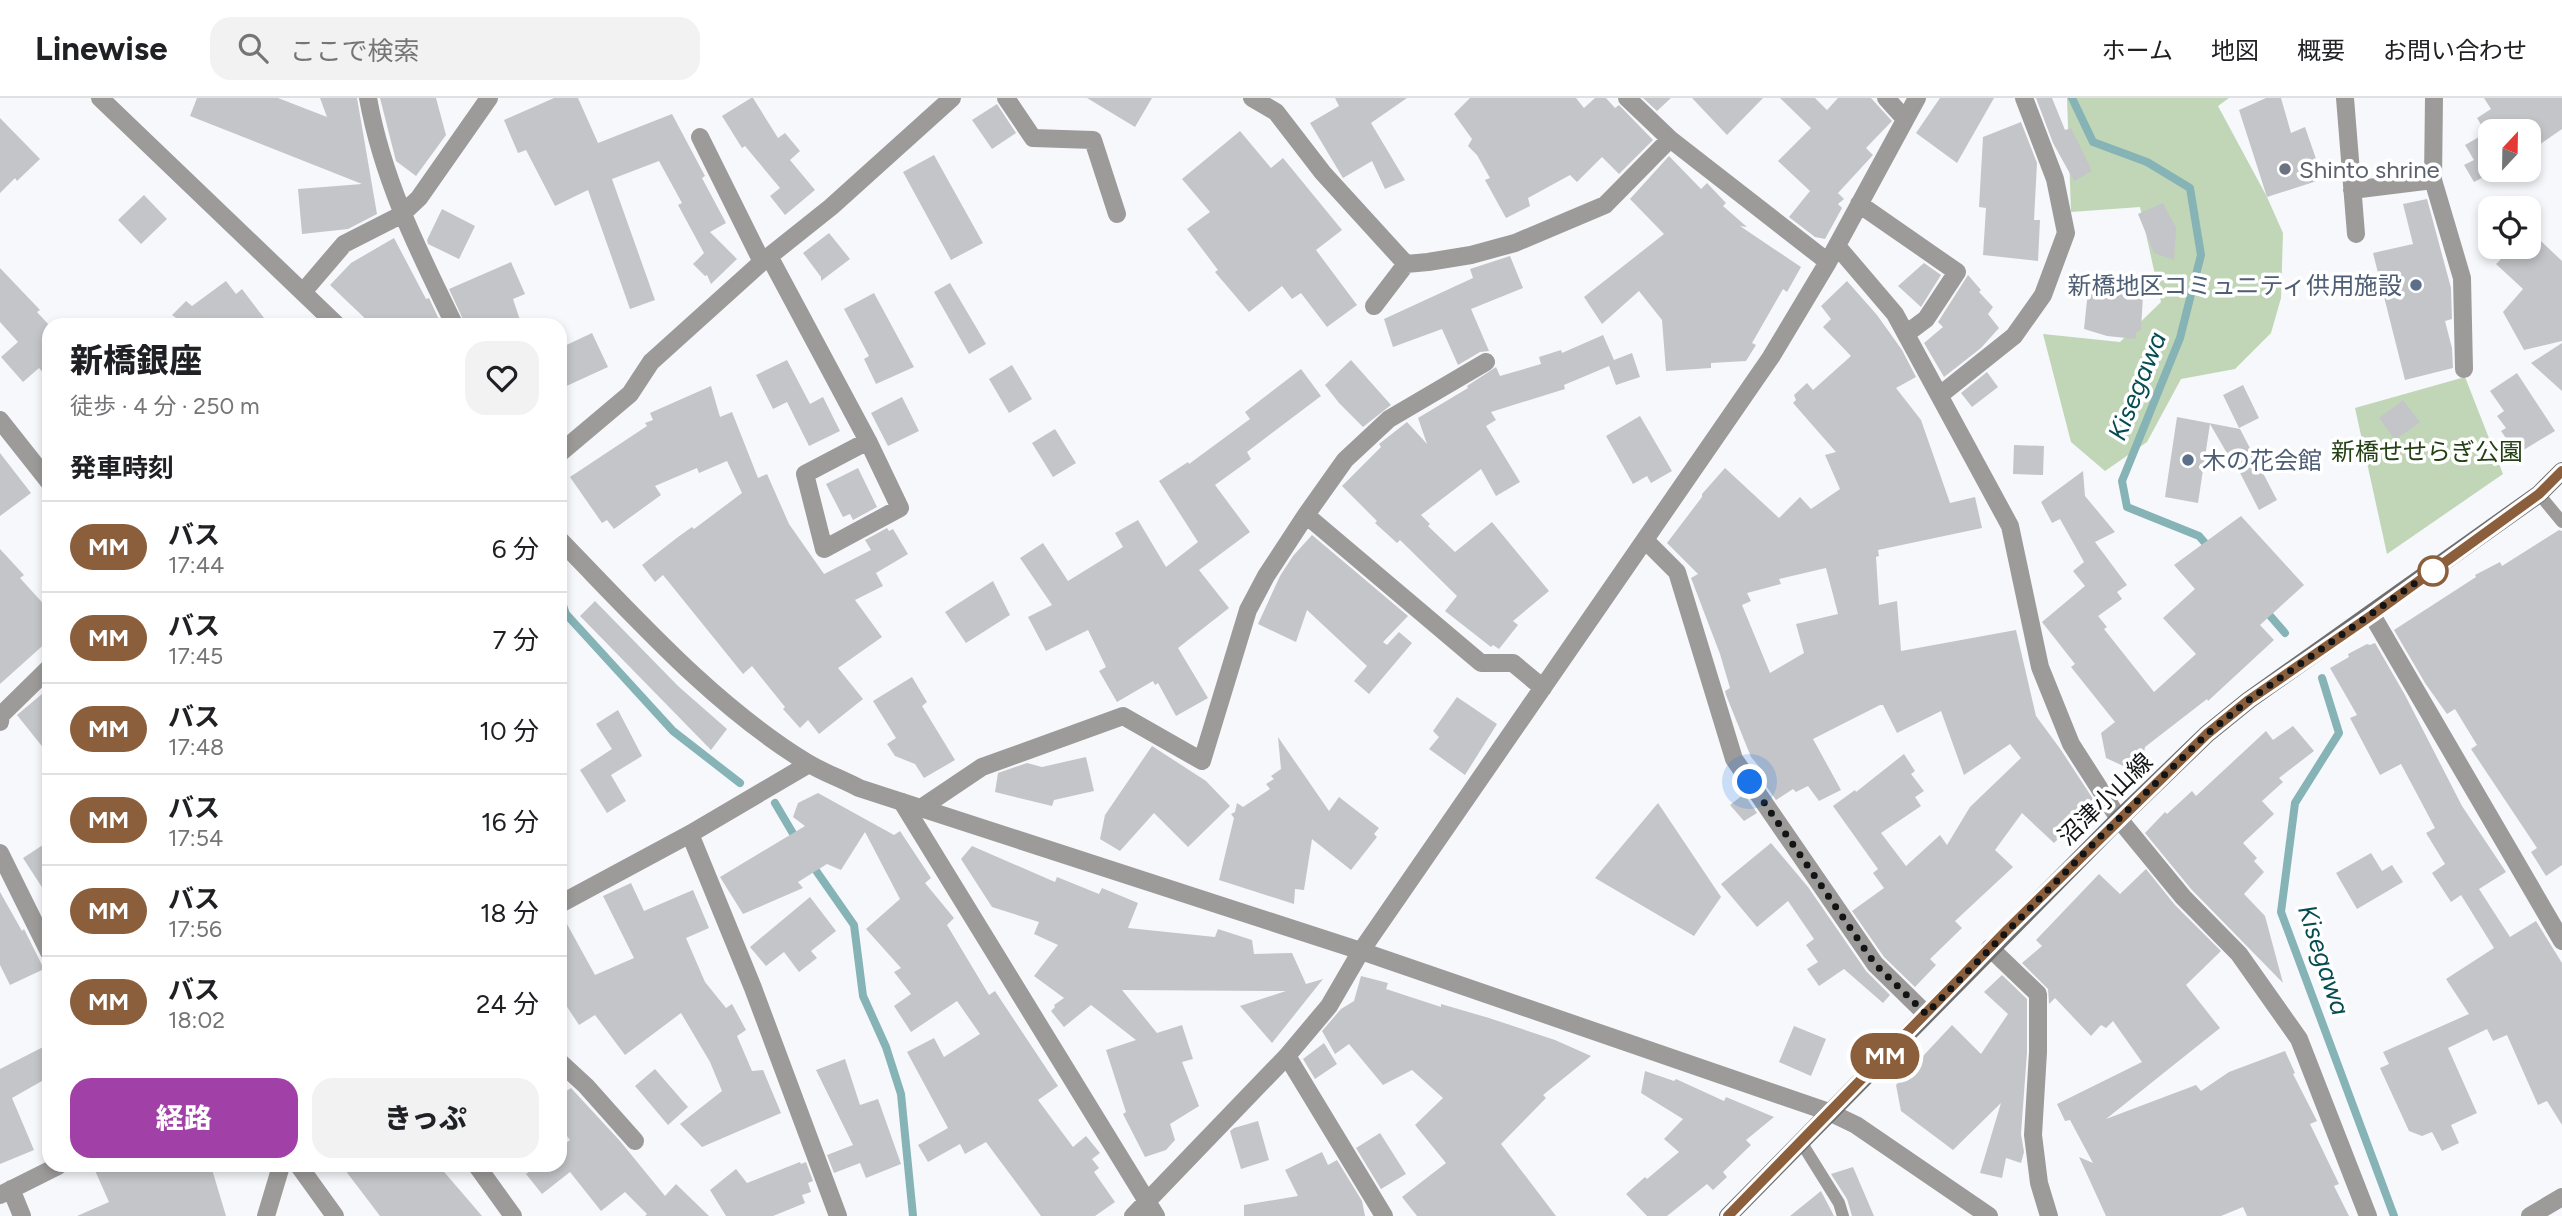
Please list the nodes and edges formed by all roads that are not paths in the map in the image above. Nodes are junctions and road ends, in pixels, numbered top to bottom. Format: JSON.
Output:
{"nodes":[{"id":1,"x":100,"y":98,"type":"edge"},
{"id":2,"x":368,"y":98,"type":"edge"},
{"id":3,"x":489,"y":98,"type":"edge"},
{"id":4,"x":952,"y":98,"type":"edge"},
{"id":5,"x":1006,"y":98,"type":"edge"},
{"id":6,"x":1252,"y":98,"type":"edge"},
{"id":7,"x":1627,"y":98,"type":"edge"},
{"id":8,"x":1886,"y":98,"type":"edge"},
{"id":9,"x":1917,"y":98,"type":"edge"},
{"id":10,"x":2024,"y":98,"type":"edge"},
{"id":11,"x":2345,"y":98,"type":"edge"},
{"id":12,"x":2434,"y":98,"type":"edge"},
{"id":13,"x":1905,"y":119,"type":"junction"},
{"id":14,"x":700,"y":137,"type":"dead end"},
{"id":15,"x":1670,"y":139,"type":"junction"},
{"id":16,"x":2433,"y":180,"type":"junction"},
{"id":17,"x":2352,"y":190,"type":"junction"},
{"id":18,"x":1859,"y":204,"type":"junction"},
{"id":19,"x":1117,"y":214,"type":"dead end"},
{"id":20,"x":401,"y":215,"type":"junction"},
{"id":21,"x":2356,"y":234,"type":"dead end"},
{"id":22,"x":1837,"y":246,"type":"junction"},
{"id":23,"x":765,"y":259,"type":"junction"},
{"id":24,"x":1828,"y":262,"type":"junction"},
{"id":25,"x":1406,"y":264,"type":"junction"},
{"id":26,"x":303,"y":292,"type":"junction"},
{"id":27,"x":1374,"y":306,"type":"dead end"},
{"id":28,"x":330,"y":318,"type":"edge"},
{"id":29,"x":451,"y":318,"type":"edge"},
{"id":30,"x":1906,"y":334,"type":"junction"},
{"id":31,"x":1486,"y":362,"type":"dead end"},
{"id":32,"x":2464,"y":369,"type":"dead end"},
{"id":33,"x":1940,"y":395,"type":"junction"},
{"id":34,"x":0,"y":420,"type":"edge"},
{"id":35,"x":867,"y":441,"type":"junction"},
{"id":36,"x":567,"y":447,"type":"edge"},
{"id":37,"x":2562,"y":471,"type":"edge"},
{"id":38,"x":42,"y":473,"type":"edge"},
{"id":39,"x":2539,"y":494,"type":"junction"},
{"id":40,"x":1306,"y":515,"type":"junction"},
{"id":41,"x":2562,"y":522,"type":"edge"},
{"id":42,"x":1645,"y":540,"type":"junction"},
{"id":43,"x":567,"y":547,"type":"edge"},
{"id":44,"x":2372,"y":615,"type":"junction"},
{"id":45,"x":42,"y":675,"type":"edge"},
{"id":46,"x":1543,"y":688,"type":"junction"},
{"id":47,"x":0,"y":714,"type":"edge"},
{"id":48,"x":0,"y":722,"type":"edge"},
{"id":49,"x":809,"y":764,"type":"junction"},
{"id":50,"x":902,"y":802,"type":"junction"},
{"id":51,"x":921,"y":808,"type":"junction"},
{"id":52,"x":2119,"y":819,"type":"junction"},
{"id":53,"x":690,"y":834,"type":"junction"},
{"id":54,"x":0,"y":853,"type":"edge"},
{"id":55,"x":567,"y":900,"type":"edge"},
{"id":56,"x":2560,"y":932,"type":"edge"},
{"id":57,"x":42,"y":938,"type":"edge"},
{"id":58,"x":1990,"y":948,"type":"junction"},
{"id":59,"x":1361,"y":951,"type":"junction"},
{"id":60,"x":1926,"y":1014,"type":"junction"},
{"id":61,"x":1287,"y":1056,"type":"junction"},
{"id":62,"x":567,"y":1068,"type":"edge"},
{"id":63,"x":1829,"y":1112,"type":"junction"},
{"id":64,"x":635,"y":1142,"type":"dead end"},
{"id":65,"x":1801,"y":1142,"type":"junction"},
{"id":66,"x":46,"y":1172,"type":"edge"},
{"id":67,"x":279,"y":1172,"type":"edge"},
{"id":68,"x":303,"y":1172,"type":"edge"},
{"id":69,"x":481,"y":1172,"type":"edge"},
{"id":70,"x":6,"y":1192,"type":"edge"},
{"id":71,"x":2562,"y":1197,"type":"edge"},
{"id":72,"x":1151,"y":1209,"type":"edge"},
{"id":73,"x":22,"y":1216,"type":"edge"},
{"id":74,"x":266,"y":1216,"type":"edge"},
{"id":75,"x":335,"y":1216,"type":"edge"},
{"id":76,"x":513,"y":1216,"type":"edge"},
{"id":77,"x":838,"y":1216,"type":"edge"},
{"id":78,"x":1133,"y":1216,"type":"edge"},
{"id":79,"x":1384,"y":1216,"type":"edge"},
{"id":80,"x":1728,"y":1216,"type":"edge"},
{"id":81,"x":1843,"y":1216,"type":"edge"},
{"id":82,"x":1989,"y":1216,"type":"edge"},
{"id":83,"x":2049,"y":1216,"type":"edge"},
{"id":84,"x":2368,"y":1216,"type":"edge"},
{"id":85,"x":2529,"y":1216,"type":"edge"}],
"edges":[{"from":1,"to":26,"type":"street"},
{"from":2,"to":20,"type":"street"},
{"from":3,"to":20,"type":"street"},
{"from":4,"to":23,"type":"street"},
{"from":5,"to":19,"type":"street"},
{"from":6,"to":25,"type":"street"},
{"from":7,"to":15,"type":"street"},
{"from":8,"to":13,"type":"street"},
{"from":9,"to":13,"type":"street"},
{"from":10,"to":33,"type":"street"},
{"from":11,"to":17,"type":"street"},
{"from":12,"to":16,"type":"street"},
{"from":13,"to":18,"type":"street"},
{"from":14,"to":23,"type":"street"},
{"from":15,"to":24,"type":"street"},
{"from":15,"to":25,"type":"street"},
{"from":16,"to":17,"type":"street"},
{"from":16,"to":32,"type":"street"},
{"from":17,"to":21,"type":"street"},
{"from":18,"to":22,"type":"street"},
{"from":18,"to":30,"type":"street"},
{"from":20,"to":26,"type":"street"},
{"from":20,"to":29,"type":"street"},
{"from":22,"to":24,"type":"street"},
{"from":22,"to":30,"type":"street"},
{"from":23,"to":35,"type":"street"},
{"from":23,"to":36,"type":"street"},
{"from":24,"to":42,"type":"street"},
{"from":25,"to":27,"type":"street"},
{"from":26,"to":28,"type":"street"},
{"from":30,"to":33,"type":"street"},
{"from":31,"to":40,"type":"street"},
{"from":33,"to":52,"type":"street"},
{"from":34,"to":38,"type":"street"},
{"from":35,"to":35,"type":"street"},
{"from":37,"to":39,"type":"main road","name":"沼津小山線"},
{"from":39,"to":41,"type":"lane"},
{"from":39,"to":44,"type":"main road","name":"沼津小山線"},
{"from":40,"to":46,"type":"street"},
{"from":40,"to":51,"type":"street"},
{"from":42,"to":46,"type":"street"},
{"from":42,"to":60,"type":"street"},
{"from":43,"to":49,"type":"street"},
{"from":44,"to":52,"type":"main road","name":"沼津小山線"},
{"from":44,"to":56,"type":"street"},
{"from":45,"to":47,"type":"street"},
{"from":46,"to":59,"type":"street"},
{"from":47,"to":48,"type":"street"},
{"from":49,"to":50,"type":"street"},
{"from":49,"to":53,"type":"street"},
{"from":50,"to":51,"type":"street"},
{"from":50,"to":72,"type":"street"},
{"from":51,"to":59,"type":"street"},
{"from":52,"to":58,"type":"main road","name":"沼津小山線"},
{"from":52,"to":84,"type":"street"},
{"from":53,"to":55,"type":"street"},
{"from":53,"to":77,"type":"street"},
{"from":54,"to":57,"type":"street"},
{"from":58,"to":60,"type":"main road","name":"沼津小山線"},
{"from":58,"to":83,"type":"street"},
{"from":59,"to":61,"type":"street"},
{"from":59,"to":63,"type":"street"},
{"from":60,"to":63,"type":"main road","name":"沼津小山線"},
{"from":61,"to":72,"type":"street"},
{"from":61,"to":79,"type":"street"},
{"from":62,"to":64,"type":"street"},
{"from":63,"to":65,"type":"main road","name":"沼津小山線"},
{"from":63,"to":82,"type":"street"},
{"from":65,"to":80,"type":"main road","name":"沼津小山線"},
{"from":65,"to":81,"type":"lane"},
{"from":66,"to":70,"type":"street"},
{"from":67,"to":74,"type":"street"},
{"from":68,"to":75,"type":"street"},
{"from":69,"to":76,"type":"street"},
{"from":70,"to":73,"type":"street"},
{"from":71,"to":85,"type":"street"},
{"from":72,"to":78,"type":"street"}]}
